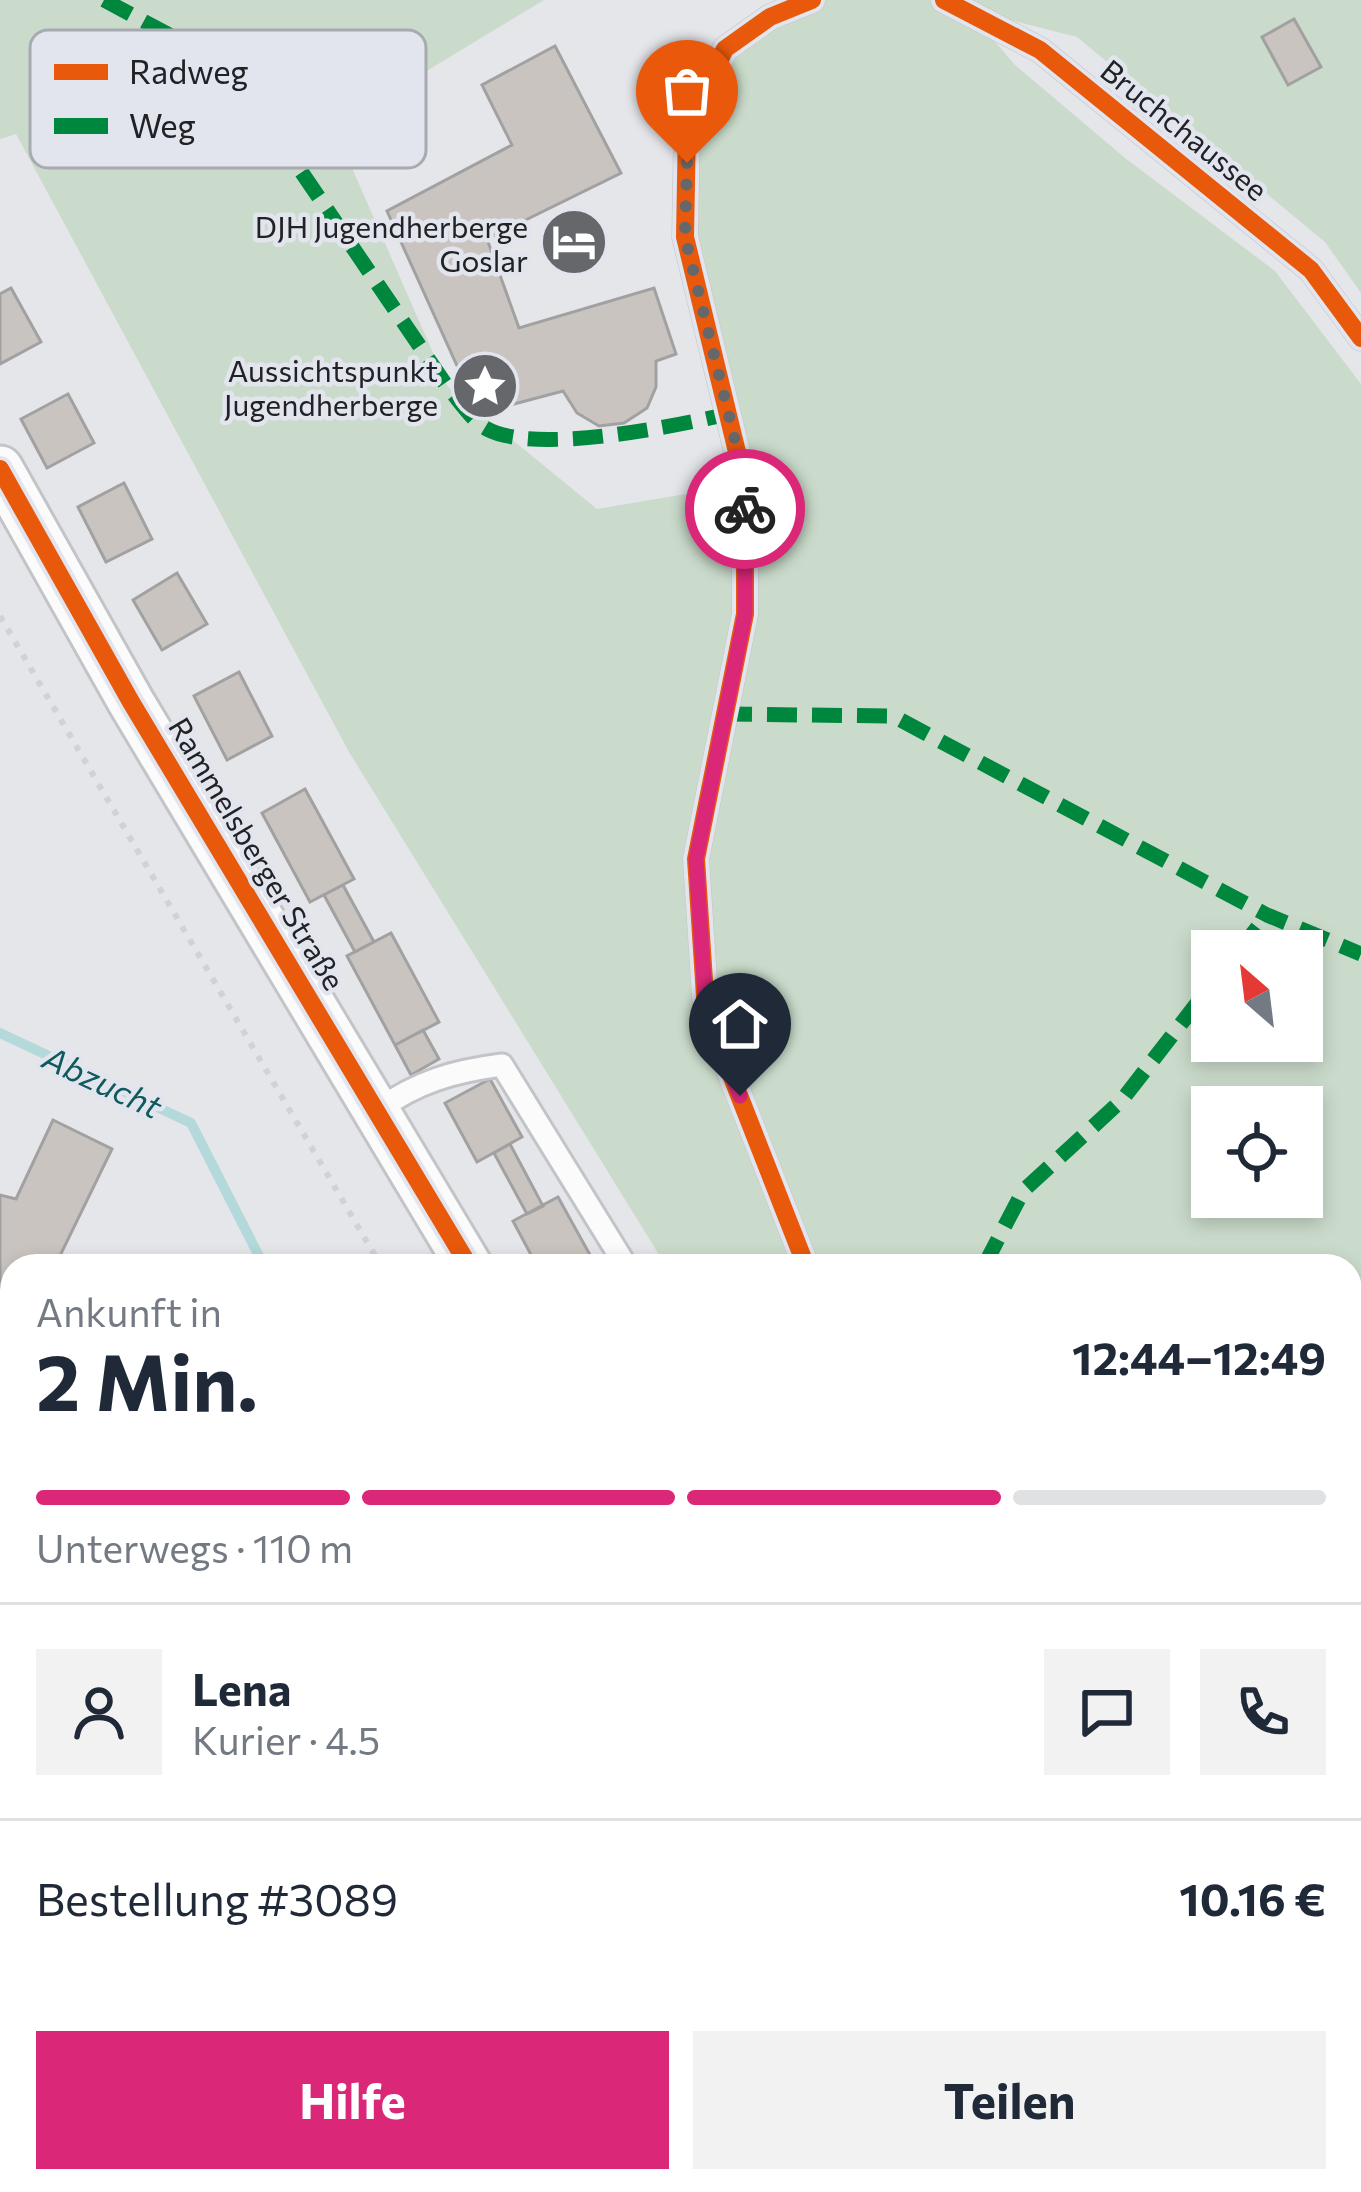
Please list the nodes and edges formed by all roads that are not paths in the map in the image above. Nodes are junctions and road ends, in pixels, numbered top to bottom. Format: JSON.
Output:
{"nodes":[{"id":1,"x":812,"y":0,"type":"edge"},
{"id":2,"x":944,"y":0,"type":"edge"},
{"id":3,"x":1361,"y":338,"type":"edge"},
{"id":4,"x":0,"y":469,"type":"edge"},
{"id":5,"x":378,"y":1110,"type":"junction"},
{"id":6,"x":462,"y":1254,"type":"edge"},
{"id":7,"x":619,"y":1254,"type":"edge"},
{"id":8,"x":801,"y":1254,"type":"edge"}],
"edges":[{"from":1,"to":8,"type":"lane"},
{"from":2,"to":3,"type":"lane","name":"Bruchchaussee"},
{"from":4,"to":5,"type":"street","name":"Rammelsberger Straße"},
{"from":5,"to":6,"type":"street","name":"Rammelsberger Straße"},
{"from":5,"to":7,"type":"lane"}]}
